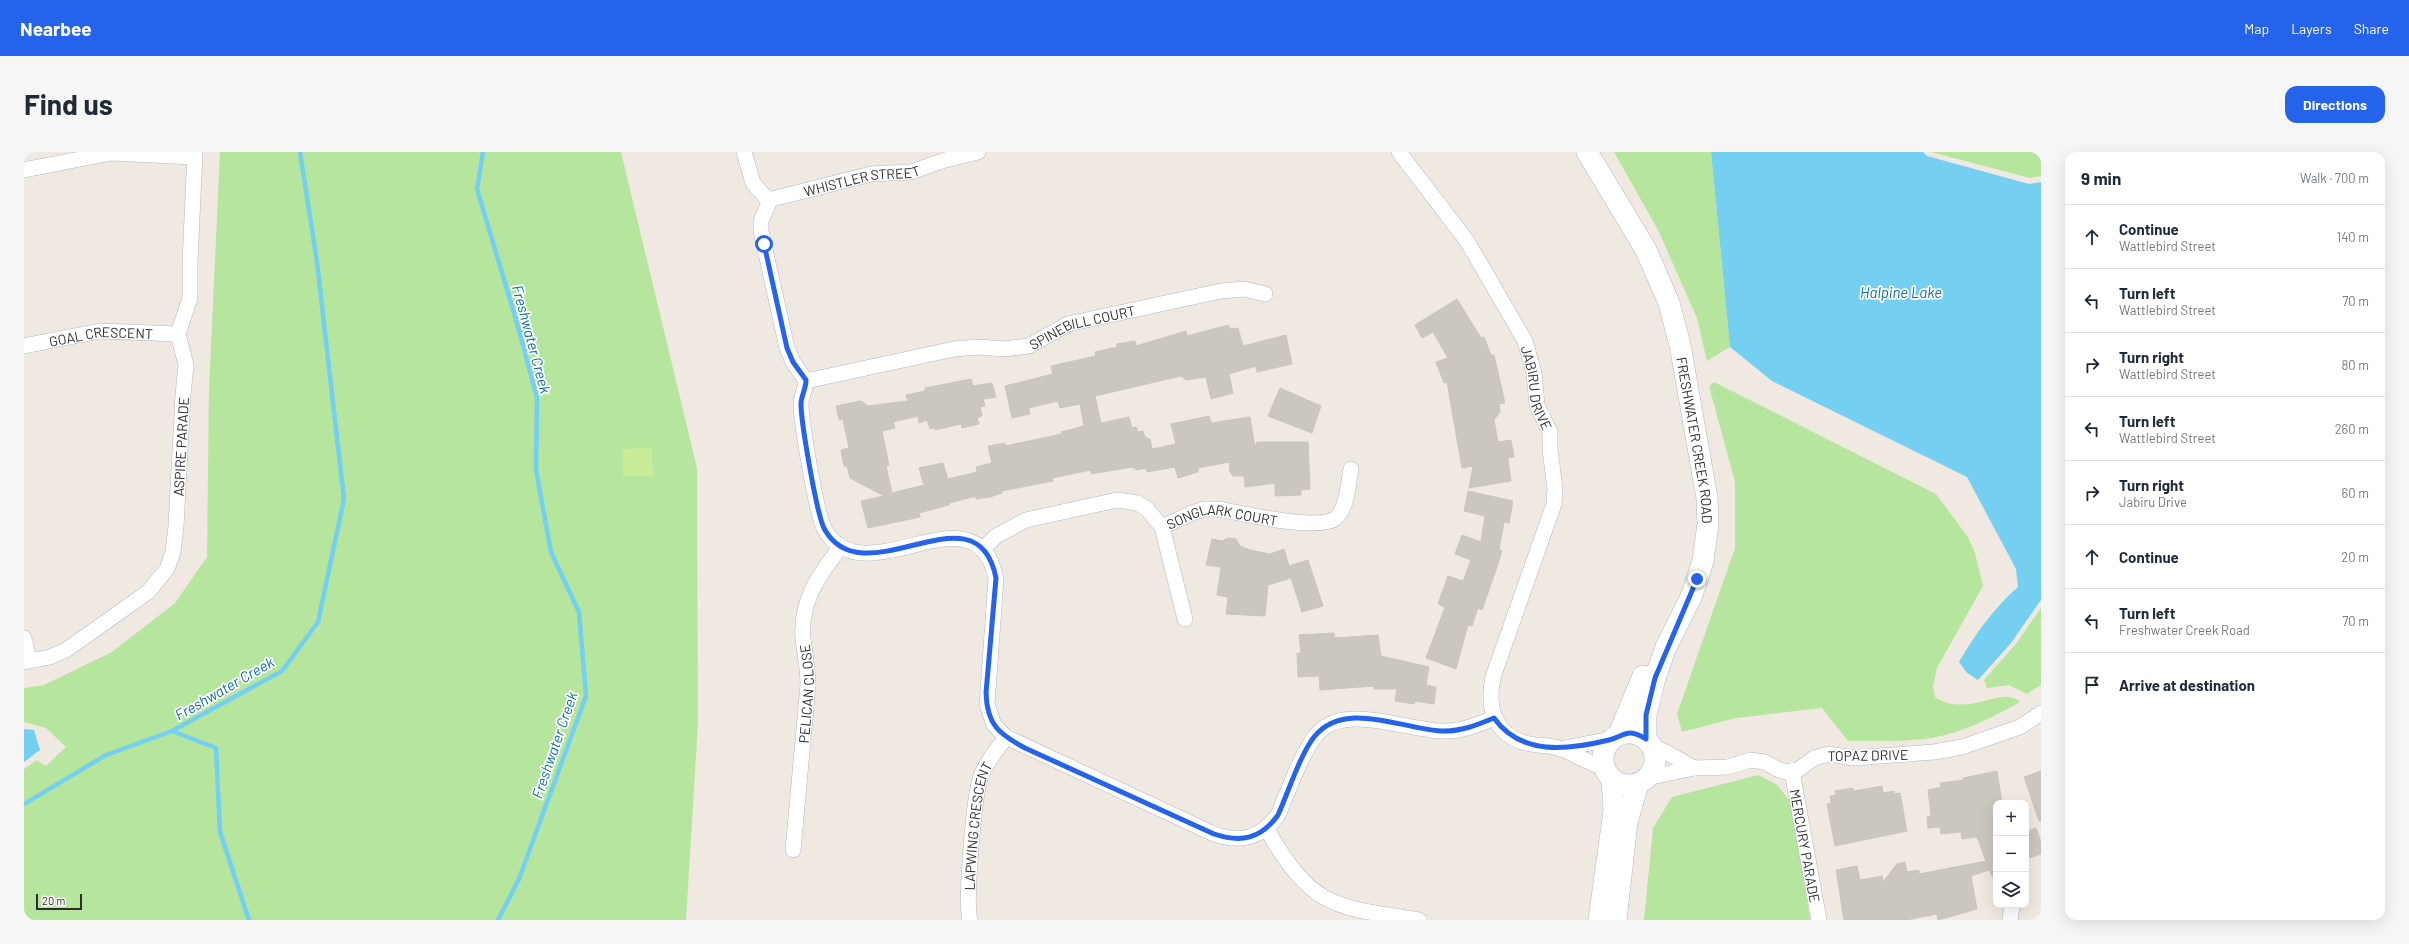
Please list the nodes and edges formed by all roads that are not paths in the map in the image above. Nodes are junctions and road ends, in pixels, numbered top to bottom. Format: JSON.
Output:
{"nodes":[{"id":1,"x":744,"y":152,"type":"edge"},
{"id":2,"x":978,"y":152,"type":"edge"},
{"id":3,"x":1399,"y":152,"type":"edge"},
{"id":4,"x":1573,"y":152,"type":"edge"},
{"id":5,"x":1587,"y":152,"type":"edge"},
{"id":6,"x":195,"y":154,"type":"edge"},
{"id":7,"x":24,"y":170,"type":"edge"},
{"id":8,"x":768,"y":200,"type":"junction"},
{"id":9,"x":1265,"y":294,"type":"dead end"},
{"id":10,"x":178,"y":334,"type":"junction"},
{"id":11,"x":24,"y":346,"type":"edge"},
{"id":12,"x":806,"y":380,"type":"junction"},
{"id":13,"x":1351,"y":469,"type":"dead end"},
{"id":14,"x":1162,"y":527,"type":"junction"},
{"id":15,"x":840,"y":548,"type":"junction"},
{"id":16,"x":982,"y":550,"type":"junction"},
{"id":17,"x":1185,"y":619,"type":"dead end"},
{"id":18,"x":24,"y":638,"type":"edge"},
{"id":19,"x":27,"y":661,"type":"edge"},
{"id":20,"x":2041,"y":713,"type":"edge"},
{"id":21,"x":1494,"y":718,"type":"junction"},
{"id":22,"x":1006,"y":737,"type":"junction"},
{"id":23,"x":1615,"y":737,"type":"junction"},
{"id":24,"x":1649,"y":743,"type":"junction"},
{"id":25,"x":1560,"y":749,"type":"junction"},
{"id":26,"x":1694,"y":768,"type":"junction"},
{"id":27,"x":1792,"y":771,"type":"junction"},
{"id":28,"x":1608,"y":773,"type":"junction"},
{"id":29,"x":1642,"y":781,"type":"junction"},
{"id":30,"x":1266,"y":828,"type":"junction"},
{"id":31,"x":793,"y":850,"type":"dead end"},
{"id":32,"x":2012,"y":908,"type":"edge"},
{"id":33,"x":970,"y":920,"type":"edge"},
{"id":34,"x":1419,"y":920,"type":"edge"},
{"id":35,"x":1599,"y":920,"type":"edge"},
{"id":36,"x":1616,"y":920,"type":"edge"},
{"id":37,"x":1819,"y":920,"type":"edge"},
{"id":38,"x":2010,"y":920,"type":"edge"}],
"edges":[{"from":1,"to":8,"type":"street"},
{"from":2,"to":8,"type":"street","name":"WHISTLER STREET"},
{"from":3,"to":21,"type":"street","name":"JABIRU DRIVE"},
{"from":4,"to":23,"type":"main road","name":"FRESHWATER CREEK ROAD"},
{"from":5,"to":24,"type":"main road","name":"FRESHWATER CREEK ROAD"},
{"from":6,"to":7,"type":"street"},
{"from":6,"to":10,"type":"street"},
{"from":8,"to":12,"type":"street"},
{"from":9,"to":12,"type":"street","name":"SPINEBILL COURT"},
{"from":10,"to":11,"type":"street","name":"GOAL CRESCENT"},
{"from":10,"to":19,"type":"street","name":"ASPIRE PARADE"},
{"from":12,"to":15,"type":"street"},
{"from":13,"to":14,"type":"street","name":"SONGLARK COURT"},
{"from":14,"to":16,"type":"street","name":"SONGLARK COURT"},
{"from":14,"to":17,"type":"street"},
{"from":15,"to":16,"type":"street"},
{"from":15,"to":31,"type":"street","name":"PELICAN CLOSE"},
{"from":16,"to":22,"type":"street"},
{"from":18,"to":19,"type":"street"},
{"from":20,"to":27,"type":"street","name":"TOPAZ DRIVE"},
{"from":21,"to":25,"type":"street","name":"JABIRU DRIVE"},
{"from":21,"to":30,"type":"street"},
{"from":22,"to":30,"type":"street"},
{"from":22,"to":33,"type":"street","name":"LAPWING CRESCENT"},
{"from":23,"to":24,"type":"main road"},
{"from":23,"to":25,"type":"street","name":"JABIRU DRIVE"},
{"from":23,"to":28,"type":"main road"},
{"from":24,"to":26,"type":"street"},
{"from":24,"to":29,"type":"main road"},
{"from":25,"to":28,"type":"street","name":"JABIRU DRIVE"},
{"from":26,"to":27,"type":"street"},
{"from":26,"to":29,"type":"street"},
{"from":27,"to":37,"type":"street","name":"MERCURY PARADE"},
{"from":28,"to":29,"type":"main road"},
{"from":28,"to":35,"type":"main road"},
{"from":29,"to":36,"type":"main road"},
{"from":30,"to":34,"type":"street"},
{"from":32,"to":38,"type":"street"}]}
